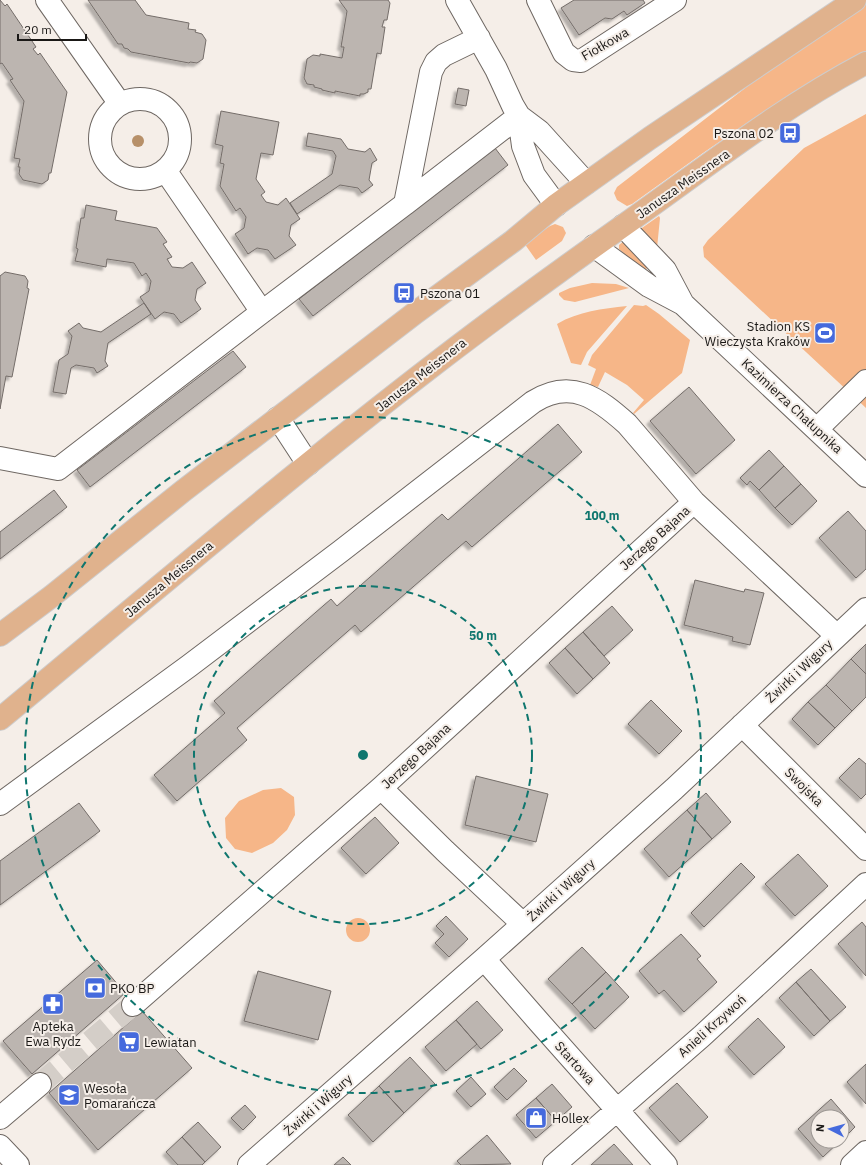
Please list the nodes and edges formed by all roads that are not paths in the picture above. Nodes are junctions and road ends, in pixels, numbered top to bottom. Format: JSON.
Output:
{"nodes":[{"id":1,"x":47,"y":0,"type":"edge"},
{"id":2,"x":457,"y":0,"type":"edge"},
{"id":3,"x":538,"y":0,"type":"edge"},
{"id":4,"x":675,"y":0,"type":"edge"},
{"id":5,"x":855,"y":0,"type":"edge"},
{"id":6,"x":479,"y":38,"type":"junction"},
{"id":7,"x":866,"y":63,"type":"edge"},
{"id":8,"x":120,"y":104,"type":"junction"},
{"id":9,"x":519,"y":116,"type":"junction"},
{"id":10,"x":165,"y":170,"type":"junction"},
{"id":11,"x":586,"y":183,"type":"junction"},
{"id":12,"x":405,"y":204,"type":"junction"},
{"id":13,"x":556,"y":205,"type":"junction"},
{"id":14,"x":623,"y":226,"type":"junction"},
{"id":15,"x":594,"y":246,"type":"junction"},
{"id":16,"x":683,"y":304,"type":"junction"},
{"id":17,"x":262,"y":312,"type":"junction"},
{"id":18,"x":866,"y":381,"type":"edge"},
{"id":19,"x":278,"y":418,"type":"junction"},
{"id":20,"x":817,"y":429,"type":"junction"},
{"id":21,"x":0,"y":458,"type":"edge"},
{"id":22,"x":308,"y":464,"type":"junction"},
{"id":23,"x":866,"y":476,"type":"edge"},
{"id":24,"x":694,"y":502,"type":"junction"},
{"id":25,"x":866,"y":609,"type":"edge"},
{"id":26,"x":0,"y":635,"type":"edge"},
{"id":27,"x":837,"y":636,"type":"junction"},
{"id":28,"x":0,"y":719,"type":"edge"},
{"id":29,"x":742,"y":725,"type":"junction"},
{"id":30,"x":381,"y":788,"type":"junction"},
{"id":31,"x":0,"y":804,"type":"edge"},
{"id":32,"x":866,"y":849,"type":"edge"},
{"id":33,"x":866,"y":884,"type":"edge"},
{"id":34,"x":523,"y":924,"type":"junction"},
{"id":35,"x":484,"y":959,"type":"junction"},
{"id":36,"x":133,"y":1005,"type":"tunnel mouth"},
{"id":37,"x":40,"y":1084,"type":"tunnel mouth"},
{"id":38,"x":617,"y":1110,"type":"junction"},
{"id":39,"x":0,"y":1118,"type":"edge"},
{"id":40,"x":0,"y":1146,"type":"edge"},
{"id":41,"x":866,"y":1152,"type":"edge"},
{"id":42,"x":18,"y":1165,"type":"edge"},
{"id":43,"x":249,"y":1165,"type":"edge"},
{"id":44,"x":554,"y":1165,"type":"edge"},
{"id":45,"x":666,"y":1165,"type":"edge"},
{"id":46,"x":852,"y":1165,"type":"edge"}],
"edges":[{"from":1,"to":8,"type":"street"},
{"from":2,"to":6,"type":"street"},
{"from":3,"to":4,"type":"street","name":"Fiołkowa"},
{"from":5,"to":11,"type":"main road"},
{"from":6,"to":9,"type":"street"},
{"from":6,"to":12,"type":"street"},
{"from":7,"to":14,"type":"main road","name":"Janusza Meissnera"},
{"from":8,"to":10,"type":"street"},
{"from":8,"to":10,"type":"street"},
{"from":9,"to":11,"type":"street"},
{"from":9,"to":12,"type":"street"},
{"from":9,"to":13,"type":"street"},
{"from":10,"to":17,"type":"street"},
{"from":11,"to":13,"type":"main road"},
{"from":12,"to":17,"type":"street"},
{"from":13,"to":19,"type":"main road"},
{"from":14,"to":15,"type":"main road","name":"Janusza Meissnera"},
{"from":14,"to":16,"type":"street","name":"Kazimierza Chałupnika"},
{"from":15,"to":16,"type":"street","name":"Kazimierza Chałupnika"},
{"from":15,"to":22,"type":"main road","name":"Janusza Meissnera"},
{"from":16,"to":20,"type":"street","name":"Kazimierza Chałupnika"},
{"from":17,"to":21,"type":"street"},
{"from":18,"to":20,"type":"street"},
{"from":19,"to":22,"type":"street"},
{"from":19,"to":26,"type":"main road"},
{"from":20,"to":23,"type":"street","name":"Kazimierza Chałupnika"},
{"from":22,"to":28,"type":"main road","name":"Janusza Meissnera"},
{"from":24,"to":27,"type":"street"},
{"from":24,"to":30,"type":"street","name":"Jerzego Bajana"},
{"from":24,"to":31,"type":"street"},
{"from":25,"to":27,"type":"street","name":"Żwirki i Wigury"},
{"from":27,"to":29,"type":"street","name":"Żwirki i Wigury"},
{"from":29,"to":32,"type":"street","name":"Swojska"},
{"from":29,"to":34,"type":"street","name":"Żwirki i Wigury"},
{"from":30,"to":34,"type":"street"},
{"from":30,"to":36,"type":"street","name":"Jerzego Bajana"},
{"from":33,"to":38,"type":"street","name":"Anieli Krzywoń"},
{"from":34,"to":35,"type":"street","name":"Żwirki i Wigury"},
{"from":35,"to":38,"type":"street","name":"Startowa"},
{"from":35,"to":43,"type":"street","name":"Żwirki i Wigury"},
{"from":37,"to":39,"type":"street"},
{"from":38,"to":44,"type":"street","name":"Anieli Krzywoń"},
{"from":38,"to":45,"type":"street","name":"Startowa"},
{"from":40,"to":42,"type":"street"},
{"from":41,"to":46,"type":"street"}]}
